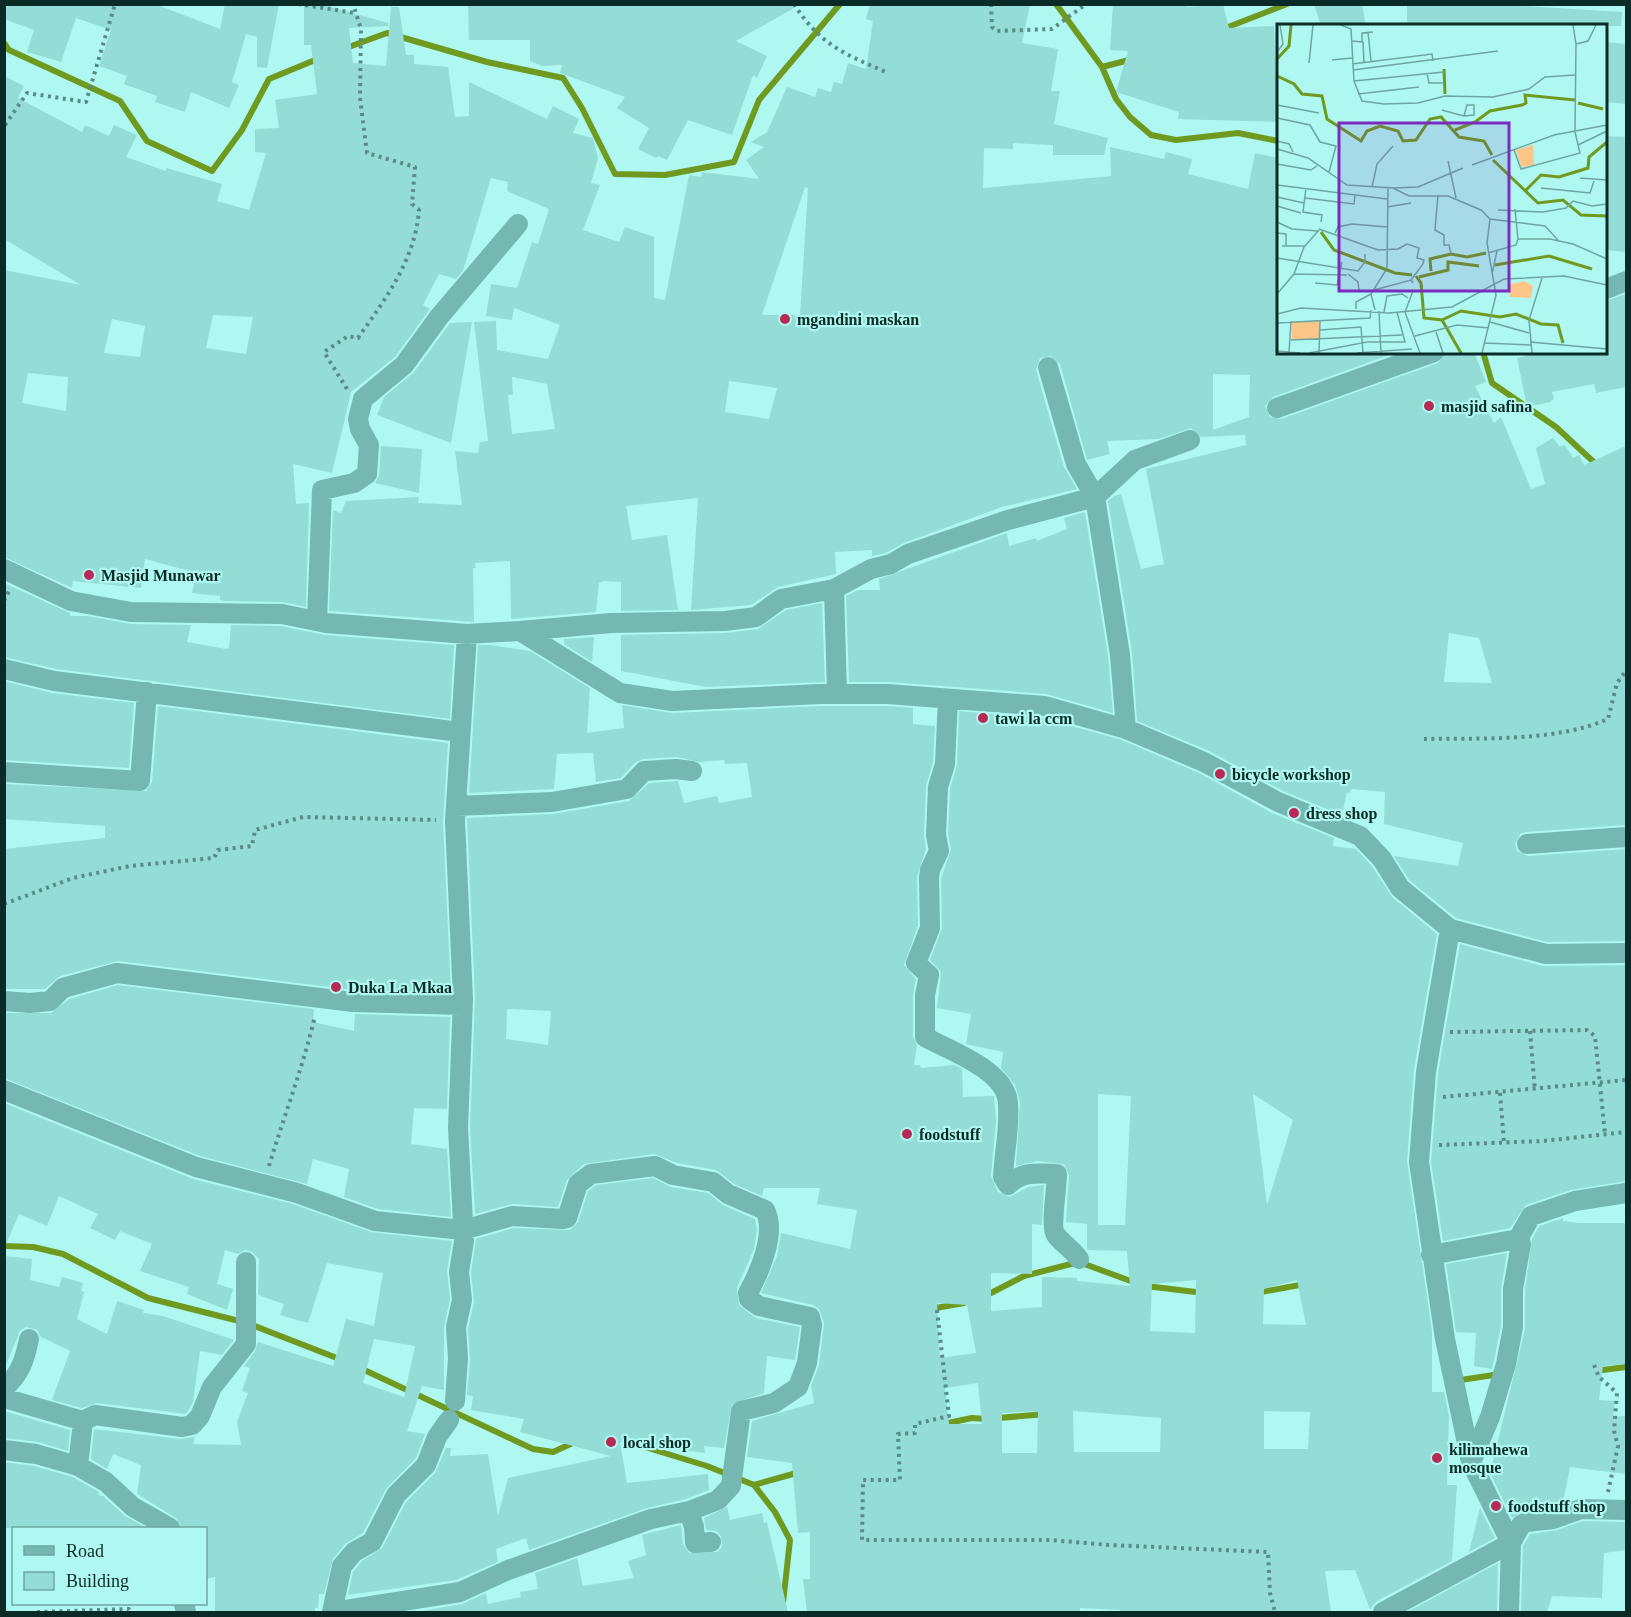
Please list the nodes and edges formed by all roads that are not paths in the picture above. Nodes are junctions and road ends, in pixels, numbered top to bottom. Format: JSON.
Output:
{"nodes":[{"id":1,"x":518,"y":225,"type":"dead end"},
{"id":2,"x":1626,"y":281,"type":"edge"},
{"id":3,"x":1607,"y":288,"type":"edge"},
{"id":4,"x":1428,"y":354,"type":"edge"},
{"id":5,"x":1048,"y":366,"type":"dead end"},
{"id":6,"x":1277,"y":408,"type":"dead end"},
{"id":7,"x":1190,"y":440,"type":"dead end"},
{"id":8,"x":1095,"y":497,"type":"junction"},
{"id":9,"x":4,"y":569,"type":"edge"},
{"id":10,"x":834,"y":589,"type":"junction"},
{"id":11,"x":317,"y":621,"type":"junction"},
{"id":12,"x":520,"y":631,"type":"junction"},
{"id":13,"x":467,"y":634,"type":"junction"},
{"id":14,"x":4,"y":669,"type":"edge"},
{"id":15,"x":147,"y":692,"type":"junction"},
{"id":16,"x":837,"y":694,"type":"junction"},
{"id":17,"x":948,"y":699,"type":"junction"},
{"id":18,"x":1126,"y":729,"type":"junction"},
{"id":19,"x":460,"y":732,"type":"junction"},
{"id":20,"x":692,"y":771,"type":"dead end"},
{"id":21,"x":4,"y":772,"type":"edge"},
{"id":22,"x":455,"y":814,"type":"junction"},
{"id":23,"x":1626,"y":837,"type":"edge"},
{"id":24,"x":1527,"y":844,"type":"dead end"},
{"id":25,"x":1450,"y":929,"type":"junction"},
{"id":26,"x":1626,"y":953,"type":"edge"},
{"id":27,"x":4,"y":1000,"type":"edge"},
{"id":28,"x":462,"y":1005,"type":"junction"},
{"id":29,"x":4,"y":1090,"type":"edge"},
{"id":30,"x":1626,"y":1193,"type":"edge"},
{"id":31,"x":463,"y":1230,"type":"junction"},
{"id":32,"x":1518,"y":1239,"type":"junction"},
{"id":33,"x":1431,"y":1256,"type":"junction"},
{"id":34,"x":1079,"y":1259,"type":"dead end"},
{"id":35,"x":246,"y":1262,"type":"dead end"},
{"id":36,"x":29,"y":1340,"type":"dead end"},
{"id":37,"x":4,"y":1388,"type":"edge"},
{"id":38,"x":4,"y":1398,"type":"edge"},
{"id":39,"x":83,"y":1421,"type":"junction"},
{"id":40,"x":4,"y":1450,"type":"edge"},
{"id":41,"x":1471,"y":1462,"type":"junction"},
{"id":42,"x":78,"y":1466,"type":"junction"},
{"id":43,"x":1617,"y":1510,"type":"edge"},
{"id":44,"x":688,"y":1511,"type":"junction"},
{"id":45,"x":168,"y":1527,"type":"edge"},
{"id":46,"x":711,"y":1542,"type":"dead end"},
{"id":47,"x":1511,"y":1543,"type":"junction"},
{"id":48,"x":333,"y":1612,"type":"edge"},
{"id":49,"x":1383,"y":1612,"type":"edge"},
{"id":50,"x":1509,"y":1612,"type":"edge"}],
"edges":[{"from":1,"to":11,"type":"street"},
{"from":2,"to":3,"type":"street"},
{"from":4,"to":6,"type":"street"},
{"from":5,"to":8,"type":"street"},
{"from":7,"to":8,"type":"street"},
{"from":8,"to":10,"type":"street"},
{"from":8,"to":18,"type":"street"},
{"from":9,"to":11,"type":"street"},
{"from":10,"to":12,"type":"street"},
{"from":10,"to":16,"type":"street"},
{"from":11,"to":13,"type":"street"},
{"from":12,"to":13,"type":"street"},
{"from":12,"to":16,"type":"street"},
{"from":13,"to":19,"type":"street"},
{"from":14,"to":15,"type":"street"},
{"from":15,"to":19,"type":"street"},
{"from":15,"to":21,"type":"street"},
{"from":16,"to":17,"type":"street"},
{"from":17,"to":18,"type":"street"},
{"from":17,"to":34,"type":"street"},
{"from":18,"to":25,"type":"street"},
{"from":19,"to":22,"type":"street"},
{"from":20,"to":22,"type":"street"},
{"from":22,"to":28,"type":"street"},
{"from":23,"to":24,"type":"street"},
{"from":25,"to":26,"type":"street"},
{"from":25,"to":33,"type":"street"},
{"from":27,"to":28,"type":"street"},
{"from":28,"to":31,"type":"street"},
{"from":29,"to":31,"type":"street"},
{"from":30,"to":32,"type":"street"},
{"from":31,"to":44,"type":"street"},
{"from":31,"to":48,"type":"street"},
{"from":32,"to":33,"type":"street"},
{"from":32,"to":41,"type":"street"},
{"from":33,"to":41,"type":"street"},
{"from":35,"to":39,"type":"street"},
{"from":36,"to":37,"type":"street"},
{"from":38,"to":39,"type":"street"},
{"from":39,"to":42,"type":"street"},
{"from":40,"to":42,"type":"street"},
{"from":41,"to":47,"type":"street"},
{"from":42,"to":45,"type":"street"},
{"from":43,"to":47,"type":"street"},
{"from":44,"to":46,"type":"street"},
{"from":44,"to":48,"type":"street"},
{"from":47,"to":49,"type":"street"},
{"from":47,"to":50,"type":"street"}]}
